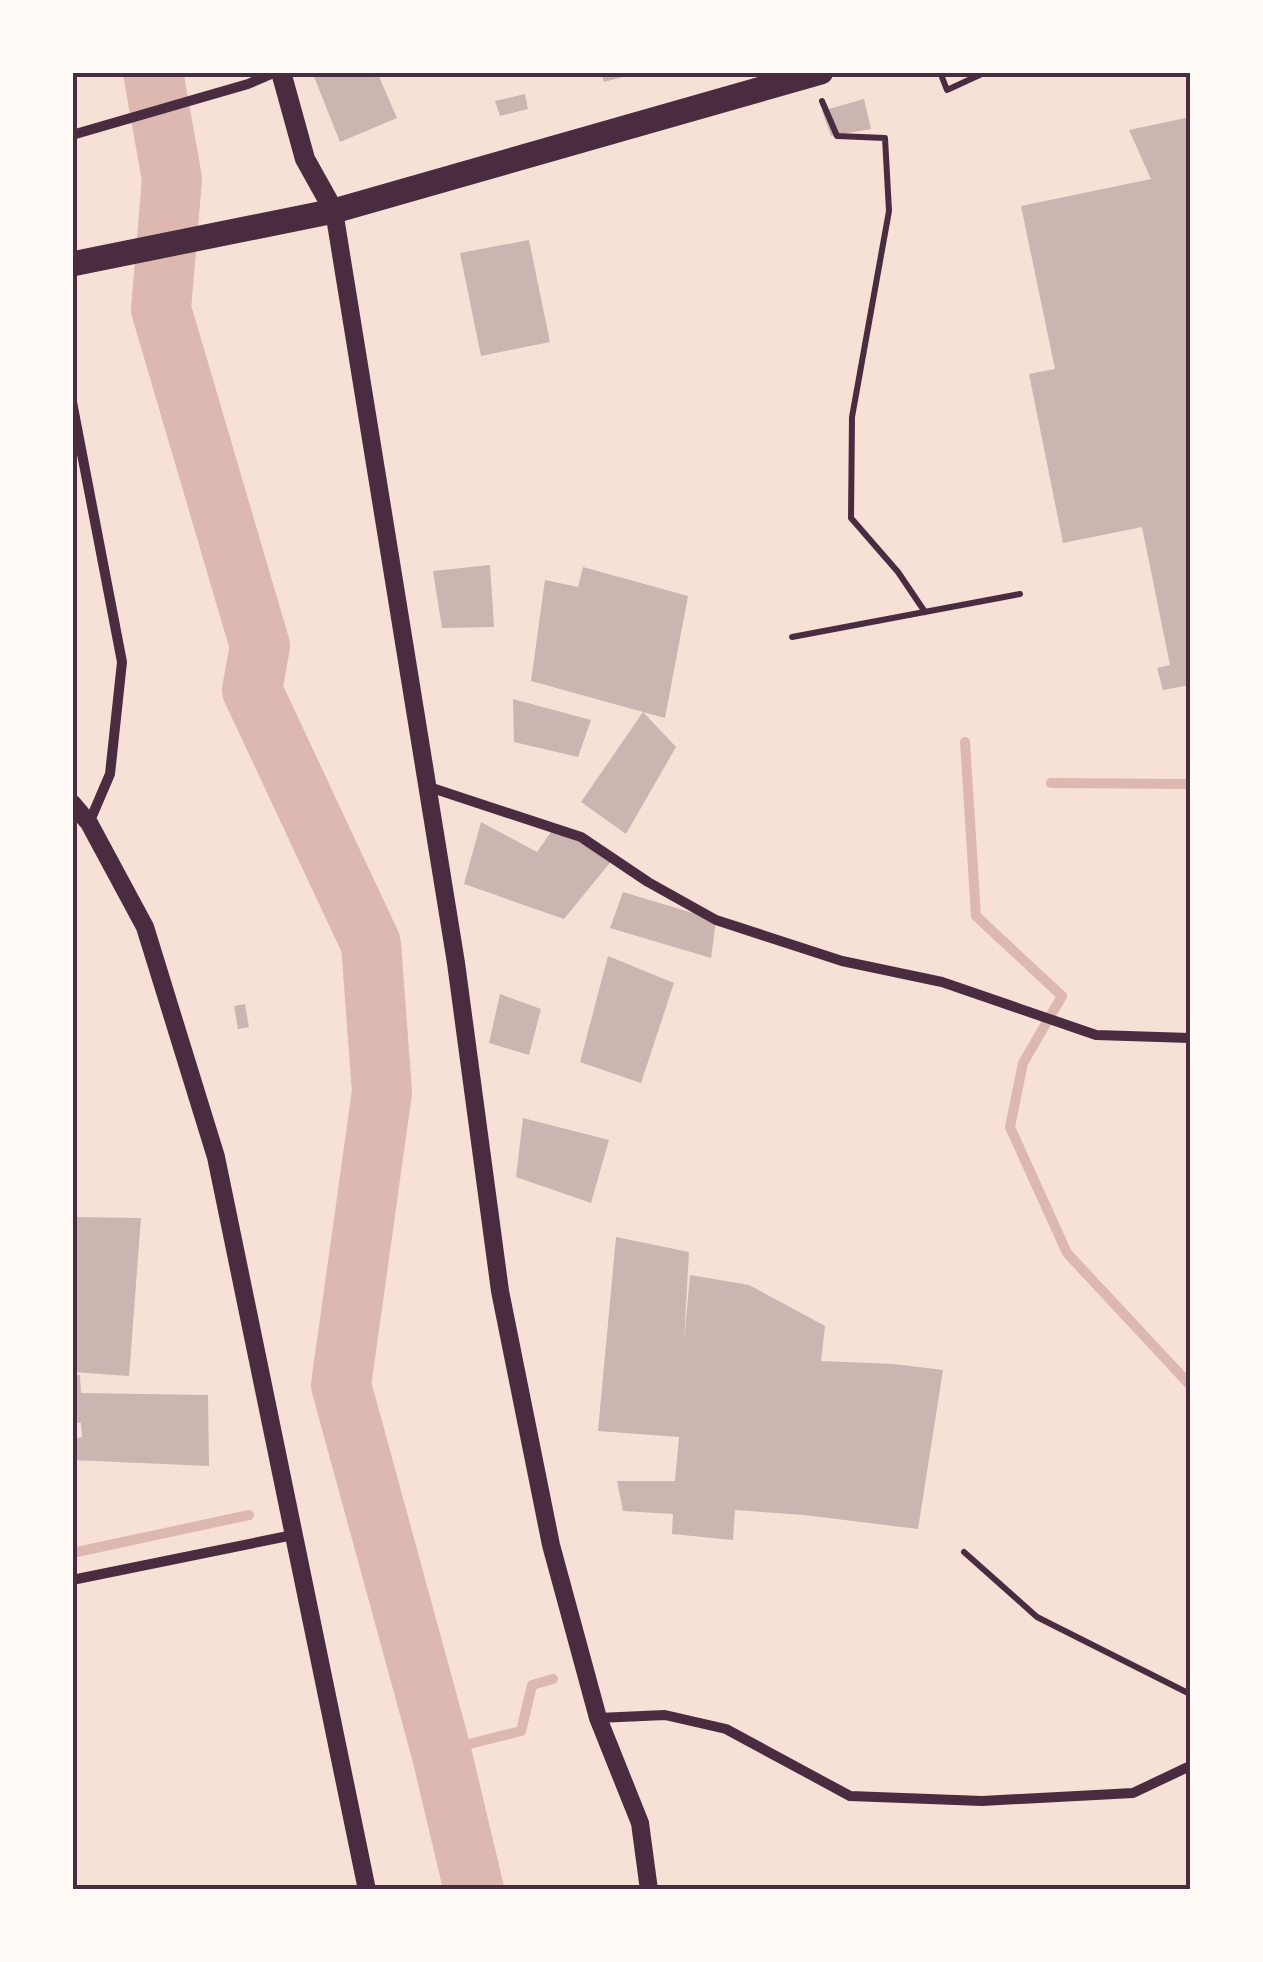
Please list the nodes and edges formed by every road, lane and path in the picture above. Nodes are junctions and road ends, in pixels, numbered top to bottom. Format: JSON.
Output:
{"nodes":[{"id":1,"x":279,"y":72,"type":"edge"},
{"id":2,"x":940,"y":72,"type":"edge"},
{"id":3,"x":986,"y":72,"type":"edge"},
{"id":4,"x":816,"y":74,"type":"edge"},
{"id":5,"x":72,"y":135,"type":"edge"},
{"id":6,"x":334,"y":210,"type":"junction"},
{"id":7,"x":72,"y":264,"type":"edge"},
{"id":8,"x":72,"y":402,"type":"edge"},
{"id":9,"x":1020,"y":594,"type":"dead end"},
{"id":10,"x":925,"y":612,"type":"junction"},
{"id":11,"x":792,"y":636,"type":"dead end"},
{"id":12,"x":429,"y":787,"type":"junction"},
{"id":13,"x":72,"y":802,"type":"edge"},
{"id":14,"x":89,"y":823,"type":"junction"},
{"id":15,"x":1190,"y":1038,"type":"edge"},
{"id":16,"x":293,"y":1535,"type":"junction"},
{"id":17,"x":964,"y":1552,"type":"dead end"},
{"id":18,"x":72,"y":1580,"type":"edge"},
{"id":19,"x":1190,"y":1694,"type":"edge"},
{"id":20,"x":598,"y":1718,"type":"junction"},
{"id":21,"x":1190,"y":1766,"type":"edge"},
{"id":22,"x":367,"y":1890,"type":"edge"},
{"id":23,"x":649,"y":1890,"type":"edge"}],
"edges":[{"from":1,"to":5,"type":"street"},
{"from":1,"to":6,"type":"main road"},
{"from":2,"to":3,"type":"path"},
{"from":4,"to":6,"type":"highway"},
{"from":4,"to":10,"type":"path"},
{"from":6,"to":7,"type":"highway"},
{"from":6,"to":12,"type":"street"},
{"from":8,"to":14,"type":"street"},
{"from":9,"to":10,"type":"path"},
{"from":10,"to":11,"type":"path"},
{"from":12,"to":15,"type":"street"},
{"from":12,"to":20,"type":"street"},
{"from":13,"to":14,"type":"street"},
{"from":14,"to":16,"type":"street"},
{"from":16,"to":18,"type":"street"},
{"from":16,"to":22,"type":"street"},
{"from":17,"to":19,"type":"path"},
{"from":20,"to":21,"type":"street"},
{"from":20,"to":23,"type":"street"}]}
